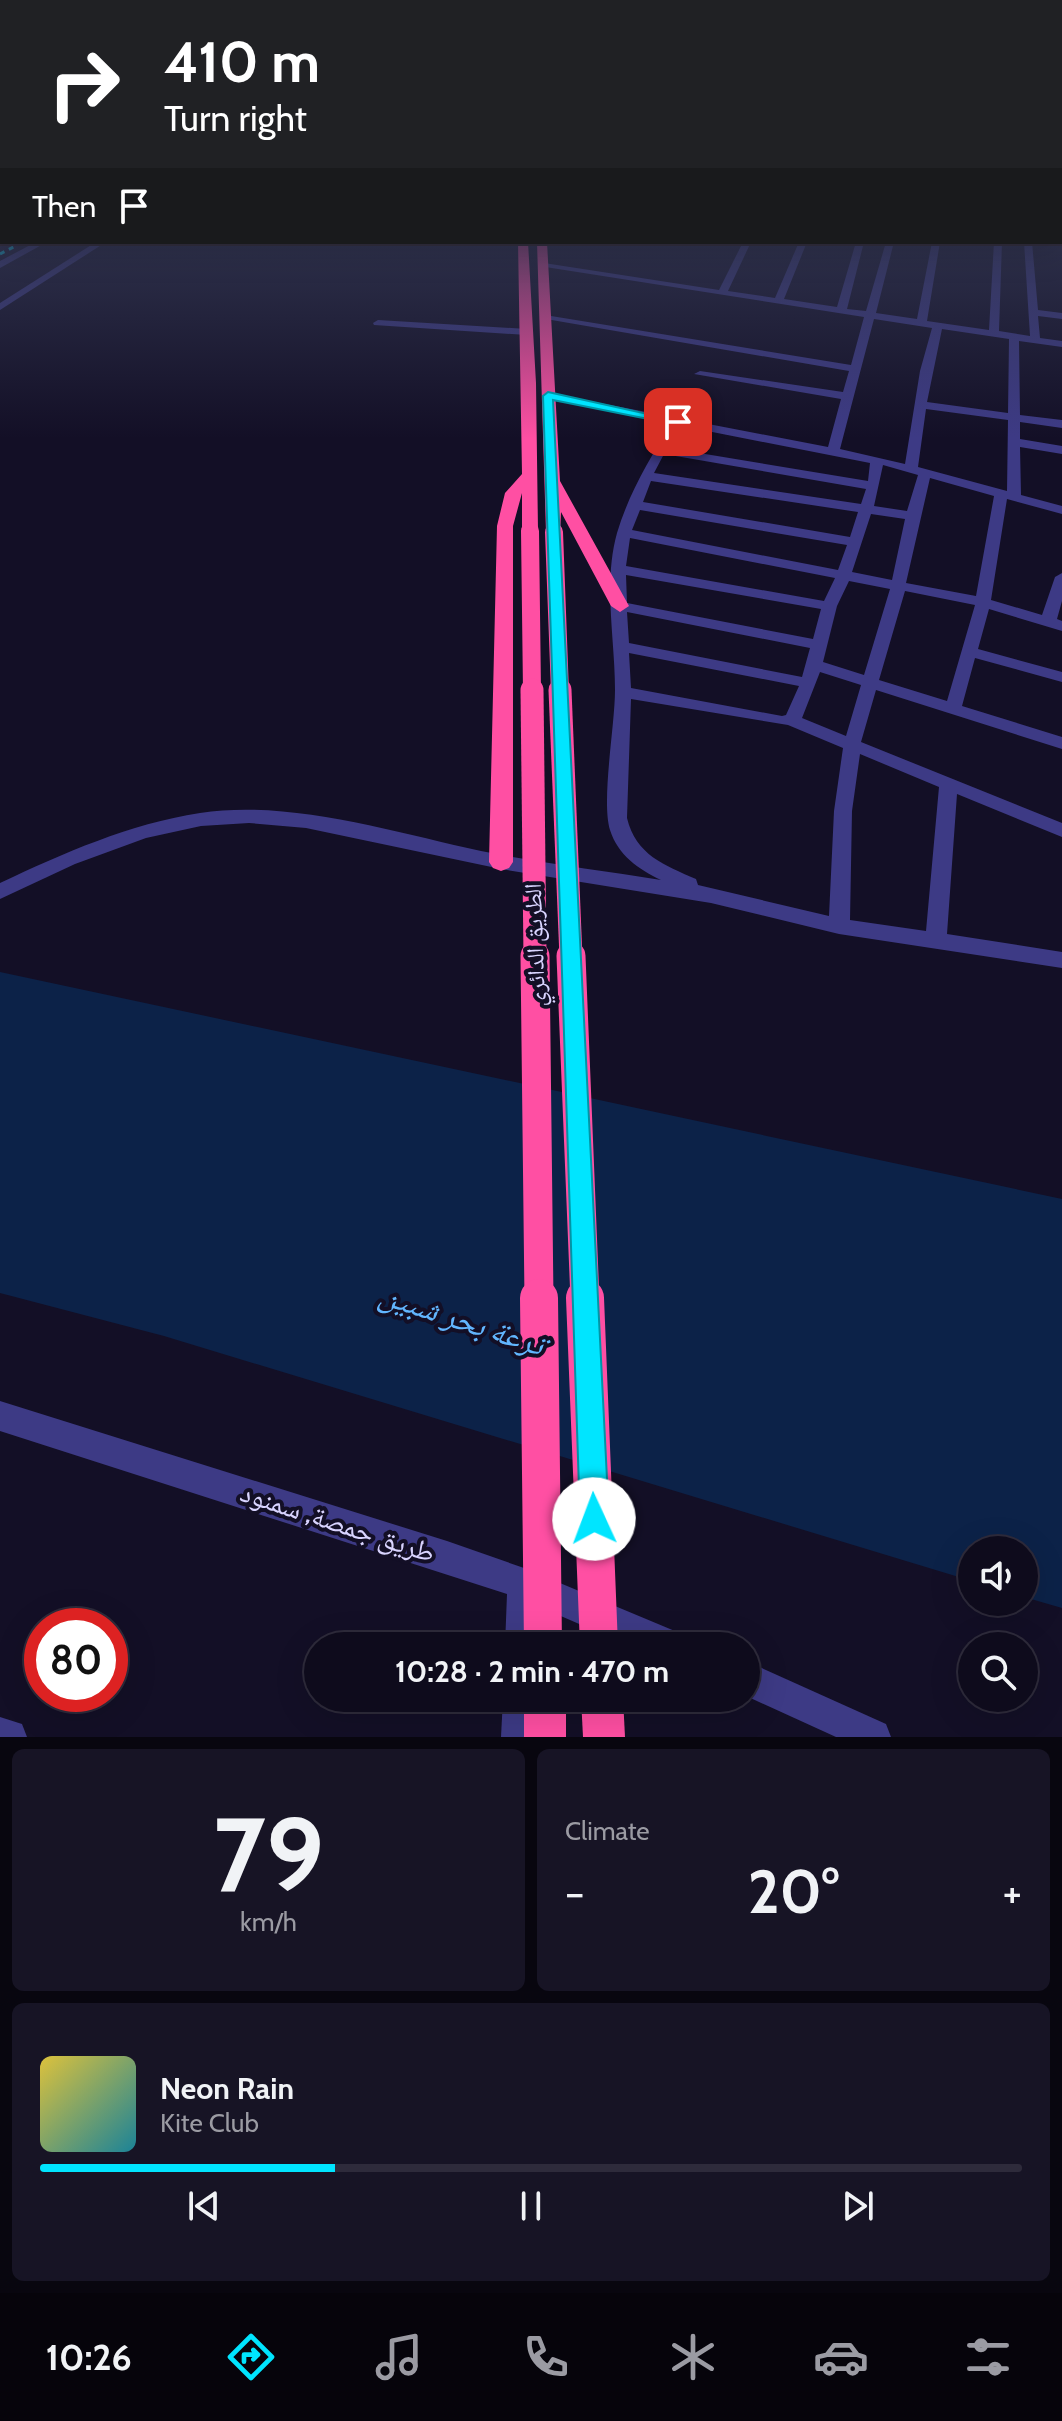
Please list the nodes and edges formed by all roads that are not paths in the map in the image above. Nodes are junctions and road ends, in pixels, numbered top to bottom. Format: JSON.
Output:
{"nodes":[{"id":1,"x":47,"y":277,"type":"edge"},
{"id":2,"x":525,"y":277,"type":"edge"},
{"id":3,"x":544,"y":277,"type":"edge"},
{"id":4,"x":620,"y":277,"type":"edge"},
{"id":5,"x":730,"y":277,"type":"edge"},
{"id":6,"x":788,"y":277,"type":"edge"},
{"id":7,"x":850,"y":277,"type":"edge"},
{"id":8,"x":880,"y":277,"type":"edge"},
{"id":9,"x":930,"y":277,"type":"edge"},
{"id":10,"x":996,"y":277,"type":"edge"},
{"id":11,"x":1031,"y":277,"type":"edge"},
{"id":12,"x":723,"y":292,"type":"junction"},
{"id":13,"x":779,"y":300,"type":"junction"},
{"id":14,"x":0,"y":307,"type":"edge"},
{"id":15,"x":841,"y":311,"type":"junction"},
{"id":16,"x":1034,"y":312,"type":"junction"},
{"id":17,"x":869,"y":315,"type":"junction"},
{"id":18,"x":1062,"y":316,"type":"edge"},
{"id":19,"x":545,"y":318,"type":"junction"},
{"id":20,"x":378,"y":323,"type":"dead end"},
{"id":21,"x":921,"y":323,"type":"junction"},
{"id":22,"x":938,"y":325,"type":"junction"},
{"id":23,"x":527,"y":332,"type":"junction"},
{"id":24,"x":994,"y":332,"type":"junction"},
{"id":25,"x":1014,"y":335,"type":"junction"},
{"id":26,"x":1035,"y":339,"type":"junction"},
{"id":27,"x":1062,"y":344,"type":"edge"},
{"id":28,"x":855,"y":369,"type":"junction"},
{"id":29,"x":700,"y":374,"type":"dead end"},
{"id":30,"x":548,"y":396,"type":"junction"},
{"id":31,"x":847,"y":396,"type":"junction"},
{"id":32,"x":921,"y":405,"type":"junction"},
{"id":33,"x":1013,"y":418,"type":"junction"},
{"id":34,"x":678,"y":422,"type":"junction"},
{"id":35,"x":1062,"y":424,"type":"edge"},
{"id":36,"x":1014,"y":442,"type":"junction"},
{"id":37,"x":661,"y":450,"type":"junction"},
{"id":38,"x":833,"y":450,"type":"junction"},
{"id":39,"x":1062,"y":450,"type":"edge"},
{"id":40,"x":877,"y":460,"type":"junction"},
{"id":41,"x":918,"y":470,"type":"junction"},
{"id":42,"x":529,"y":475,"type":"junction"},
{"id":43,"x":646,"y":476,"type":"junction"},
{"id":44,"x":552,"y":478,"type":"junction"},
{"id":45,"x":874,"y":486,"type":"junction"},
{"id":46,"x":1008,"y":496,"type":"junction"},
{"id":47,"x":635,"y":505,"type":"junction"},
{"id":48,"x":866,"y":509,"type":"junction"},
{"id":49,"x":1062,"y":510,"type":"edge"},
{"id":50,"x":912,"y":516,"type":"junction"},
{"id":51,"x":542,"y":531,"type":"junction"},
{"id":52,"x":624,"y":533,"type":"junction"},
{"id":53,"x":855,"y":542,"type":"junction"},
{"id":54,"x":618,"y":569,"type":"junction"},
{"id":55,"x":843,"y":577,"type":"junction"},
{"id":56,"x":1062,"y":577,"type":"edge"},
{"id":57,"x":898,"y":588,"type":"junction"},
{"id":58,"x":983,"y":602,"type":"junction"},
{"id":59,"x":620,"y":606,"type":"junction"},
{"id":60,"x":829,"y":606,"type":"junction"},
{"id":61,"x":1055,"y":624,"type":"edge"},
{"id":62,"x":821,"y":645,"type":"junction"},
{"id":63,"x":620,"y":646,"type":"junction"},
{"id":64,"x":969,"y":651,"type":"junction"},
{"id":65,"x":815,"y":665,"type":"junction"},
{"id":66,"x":1062,"y":677,"type":"edge"},
{"id":67,"x":871,"y":682,"type":"junction"},
{"id":68,"x":809,"y":683,"type":"junction"},
{"id":69,"x":623,"y":692,"type":"junction"},
{"id":70,"x":953,"y":709,"type":"junction"},
{"id":71,"x":791,"y":720,"type":"junction"},
{"id":72,"x":1062,"y":743,"type":"edge"},
{"id":73,"x":852,"y":744,"type":"junction"},
{"id":74,"x":948,"y":784,"type":"junction"},
{"id":75,"x":1062,"y":830,"type":"edge"},
{"id":76,"x":501,"y":862,"type":"junction"},
{"id":77,"x":0,"y":892,"type":"edge"},
{"id":78,"x":711,"y":895,"type":"junction"},
{"id":79,"x":839,"y":926,"type":"junction"},
{"id":80,"x":936,"y":940,"type":"junction"},
{"id":81,"x":1062,"y":960,"type":"edge"},
{"id":82,"x":0,"y":1416,"type":"edge"},
{"id":83,"x":524,"y":1584,"type":"junction"},
{"id":84,"x":522,"y":1632,"type":"edge"},
{"id":85,"x":543,"y":1632,"type":"edge"},
{"id":86,"x":598,"y":1632,"type":"edge"},
{"id":87,"x":637,"y":1632,"type":"edge"},
{"id":88,"x":760,"y":1684,"type":"edge"},
{"id":89,"x":520,"y":1712,"type":"edge"},
{"id":90,"x":545,"y":1712,"type":"edge"},
{"id":91,"x":603,"y":1712,"type":"edge"},
{"id":92,"x":0,"y":1735,"type":"edge"},
{"id":93,"x":9,"y":1737,"type":"edge"},
{"id":94,"x":519,"y":1737,"type":"edge"},
{"id":95,"x":545,"y":1737,"type":"edge"},
{"id":96,"x":604,"y":1737,"type":"edge"},
{"id":97,"x":873,"y":1737,"type":"edge"}],
"edges":[{"from":1,"to":14,"type":"street"},
{"from":2,"to":23,"type":"highway","name":"الطريق الدائري"},
{"from":3,"to":19,"type":"highway","name":"الطريق الدائري"},
{"from":4,"to":12,"type":"street"},
{"from":5,"to":12,"type":"street"},
{"from":6,"to":13,"type":"street"},
{"from":7,"to":15,"type":"street"},
{"from":8,"to":17,"type":"street"},
{"from":9,"to":21,"type":"street"},
{"from":10,"to":24,"type":"street"},
{"from":11,"to":16,"type":"street"},
{"from":12,"to":13,"type":"street"},
{"from":13,"to":15,"type":"street"},
{"from":15,"to":17,"type":"street"},
{"from":16,"to":18,"type":"street"},
{"from":16,"to":26,"type":"street"},
{"from":17,"to":21,"type":"street"},
{"from":17,"to":28,"type":"street"},
{"from":19,"to":28,"type":"street"},
{"from":19,"to":30,"type":"highway","name":"الطريق الدائري"},
{"from":20,"to":23,"type":"street"},
{"from":21,"to":22,"type":"street"},
{"from":22,"to":24,"type":"street"},
{"from":22,"to":32,"type":"street"},
{"from":23,"to":42,"type":"highway","name":"الطريق الدائري"},
{"from":24,"to":25,"type":"street"},
{"from":25,"to":26,"type":"street"},
{"from":25,"to":33,"type":"street"},
{"from":26,"to":27,"type":"street"},
{"from":28,"to":31,"type":"street"},
{"from":29,"to":31,"type":"street"},
{"from":30,"to":34,"type":"street"},
{"from":30,"to":44,"type":"highway","name":"الطريق الدائري"},
{"from":31,"to":38,"type":"street"},
{"from":32,"to":33,"type":"street"},
{"from":32,"to":41,"type":"street"},
{"from":33,"to":35,"type":"street"},
{"from":33,"to":36,"type":"street"},
{"from":34,"to":37,"type":"street"},
{"from":34,"to":38,"type":"street"},
{"from":36,"to":39,"type":"street"},
{"from":36,"to":46,"type":"street"},
{"from":37,"to":43,"type":"street"},
{"from":37,"to":45,"type":"street"},
{"from":38,"to":40,"type":"street"},
{"from":40,"to":41,"type":"street"},
{"from":40,"to":45,"type":"street"},
{"from":41,"to":46,"type":"street"},
{"from":41,"to":50,"type":"street"},
{"from":42,"to":51,"type":"highway","name":"الطريق الدائري"},
{"from":42,"to":76,"type":"highway"},
{"from":43,"to":47,"type":"street"},
{"from":43,"to":48,"type":"street"},
{"from":44,"to":51,"type":"highway","name":"الطريق الدائري"},
{"from":44,"to":59,"type":"highway"},
{"from":45,"to":48,"type":"street"},
{"from":46,"to":49,"type":"street"},
{"from":46,"to":58,"type":"street"},
{"from":47,"to":52,"type":"street"},
{"from":47,"to":53,"type":"street"},
{"from":48,"to":50,"type":"street"},
{"from":48,"to":53,"type":"street"},
{"from":50,"to":57,"type":"street"},
{"from":51,"to":85,"type":"highway","name":"الطريق الدائري","bridge":true},
{"from":51,"to":86,"type":"highway","name":"الطريق الدائري","bridge":true},
{"from":52,"to":54,"type":"street"},
{"from":52,"to":55,"type":"street"},
{"from":53,"to":55,"type":"street"},
{"from":54,"to":59,"type":"street"},
{"from":54,"to":60,"type":"street"},
{"from":55,"to":57,"type":"street"},
{"from":55,"to":60,"type":"street"},
{"from":56,"to":61,"type":"street"},
{"from":57,"to":58,"type":"street"},
{"from":57,"to":67,"type":"street"},
{"from":58,"to":61,"type":"street"},
{"from":58,"to":64,"type":"street"},
{"from":59,"to":62,"type":"street"},
{"from":59,"to":63,"type":"street"},
{"from":60,"to":62,"type":"street"},
{"from":62,"to":65,"type":"street"},
{"from":63,"to":68,"type":"street"},
{"from":63,"to":69,"type":"street"},
{"from":64,"to":66,"type":"street"},
{"from":64,"to":70,"type":"street"},
{"from":65,"to":67,"type":"street"},
{"from":65,"to":68,"type":"street"},
{"from":67,"to":70,"type":"street"},
{"from":67,"to":73,"type":"street"},
{"from":68,"to":71,"type":"street"},
{"from":69,"to":71,"type":"street"},
{"from":69,"to":78,"type":"street"},
{"from":70,"to":72,"type":"street"},
{"from":71,"to":73,"type":"street"},
{"from":73,"to":74,"type":"street"},
{"from":73,"to":79,"type":"street"},
{"from":74,"to":75,"type":"street"},
{"from":74,"to":80,"type":"street"},
{"from":76,"to":77,"type":"street"},
{"from":76,"to":78,"type":"street"},
{"from":78,"to":79,"type":"street"},
{"from":79,"to":80,"type":"street"},
{"from":80,"to":81,"type":"street"},
{"from":82,"to":83,"type":"street","name":"طريق جمصة, سمنود"},
{"from":83,"to":84,"type":"street"},
{"from":83,"to":87,"type":"street","name":"طريق جمصة, سمنود"},
{"from":88,"to":97,"type":"street"},
{"from":89,"to":94,"type":"street"},
{"from":90,"to":95,"type":"highway"},
{"from":91,"to":96,"type":"highway"},
{"from":92,"to":93,"type":"street"}]}
